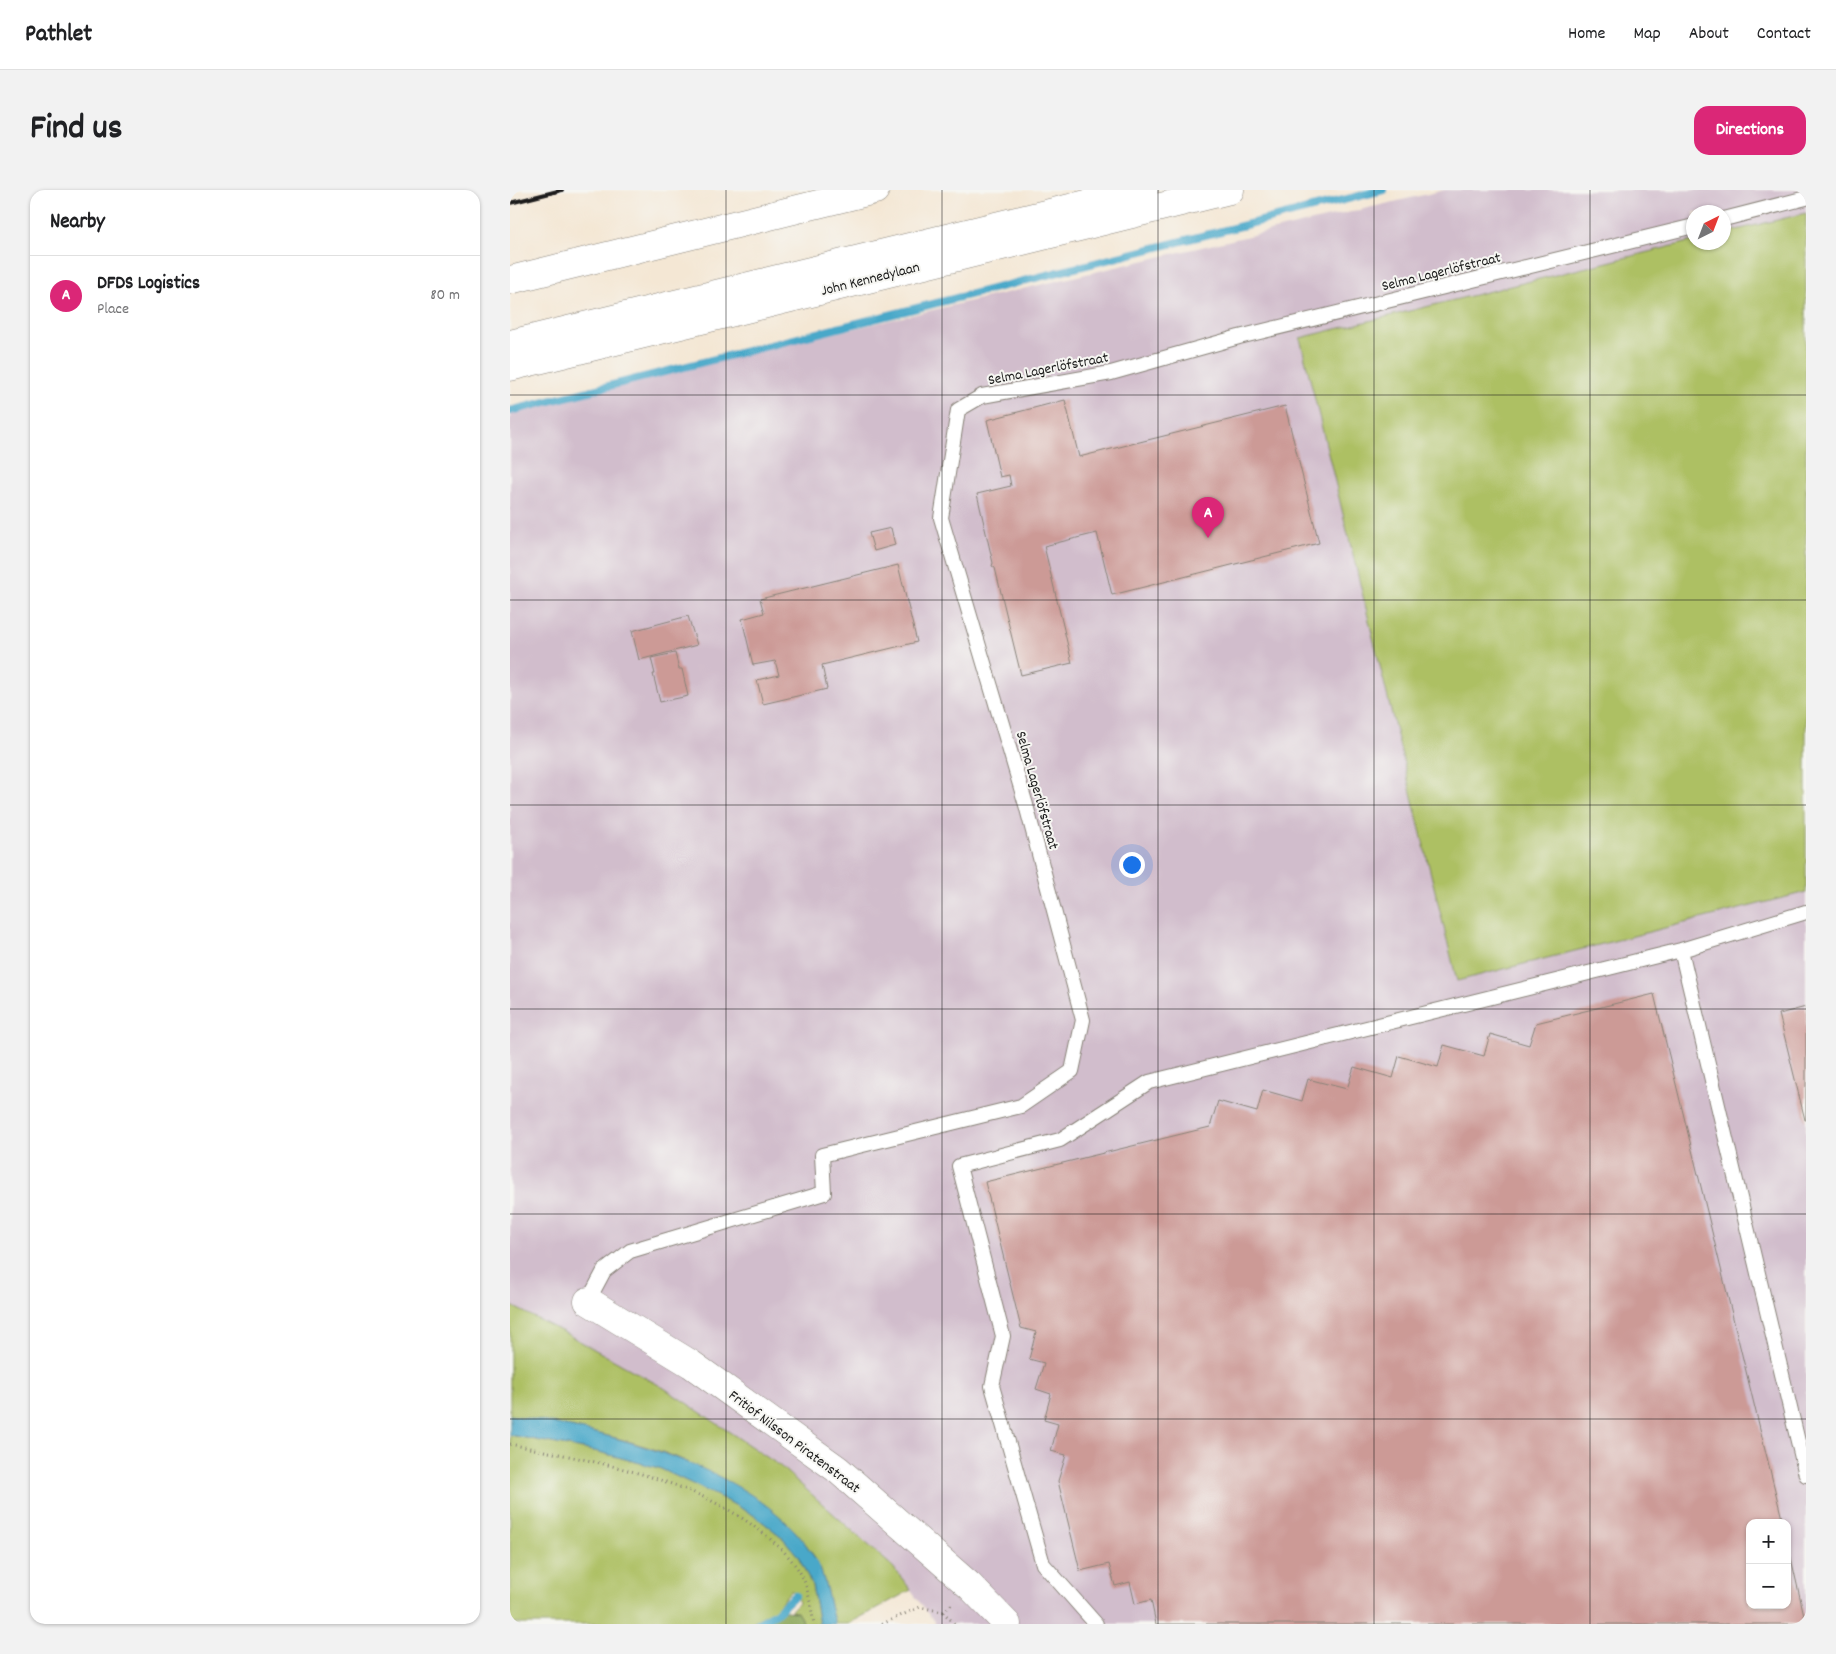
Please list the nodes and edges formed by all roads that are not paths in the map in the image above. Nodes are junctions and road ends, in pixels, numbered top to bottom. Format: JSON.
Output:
{"nodes":[{"id":1,"x":875,"y":190,"type":"edge"},
{"id":2,"x":1144,"y":190,"type":"edge"},
{"id":3,"x":1230,"y":190,"type":"edge"},
{"id":4,"x":1806,"y":198,"type":"edge"},
{"id":5,"x":1731,"y":217,"type":"edge"},
{"id":6,"x":1686,"y":228,"type":"edge"},
{"id":7,"x":510,"y":280,"type":"edge"},
{"id":8,"x":510,"y":344,"type":"edge"},
{"id":9,"x":510,"y":367,"type":"edge"},
{"id":10,"x":1806,"y":912,"type":"edge"},
{"id":11,"x":1681,"y":950,"type":"junction"},
{"id":12,"x":588,"y":1301,"type":"joint"},
{"id":13,"x":1806,"y":1475,"type":"edge"},
{"id":14,"x":1007,"y":1624,"type":"edge"},
{"id":15,"x":1096,"y":1624,"type":"edge"}],
"edges":[{"from":1,"to":7,"type":"main road"},
{"from":2,"to":8,"type":"main road","name":"John Kennedylaan"},
{"from":3,"to":9,"type":"main road","name":"John Kennedylaan"},
{"from":4,"to":5,"type":"lane"},
{"from":6,"to":12,"type":"lane","name":"Selma Lagerlöfstraat"},
{"from":10,"to":11,"type":"lane"},
{"from":11,"to":13,"type":"lane"},
{"from":11,"to":15,"type":"lane"},
{"from":12,"to":14,"type":"main road","name":"Fritiof Nilsson Piratenstraat"}]}
